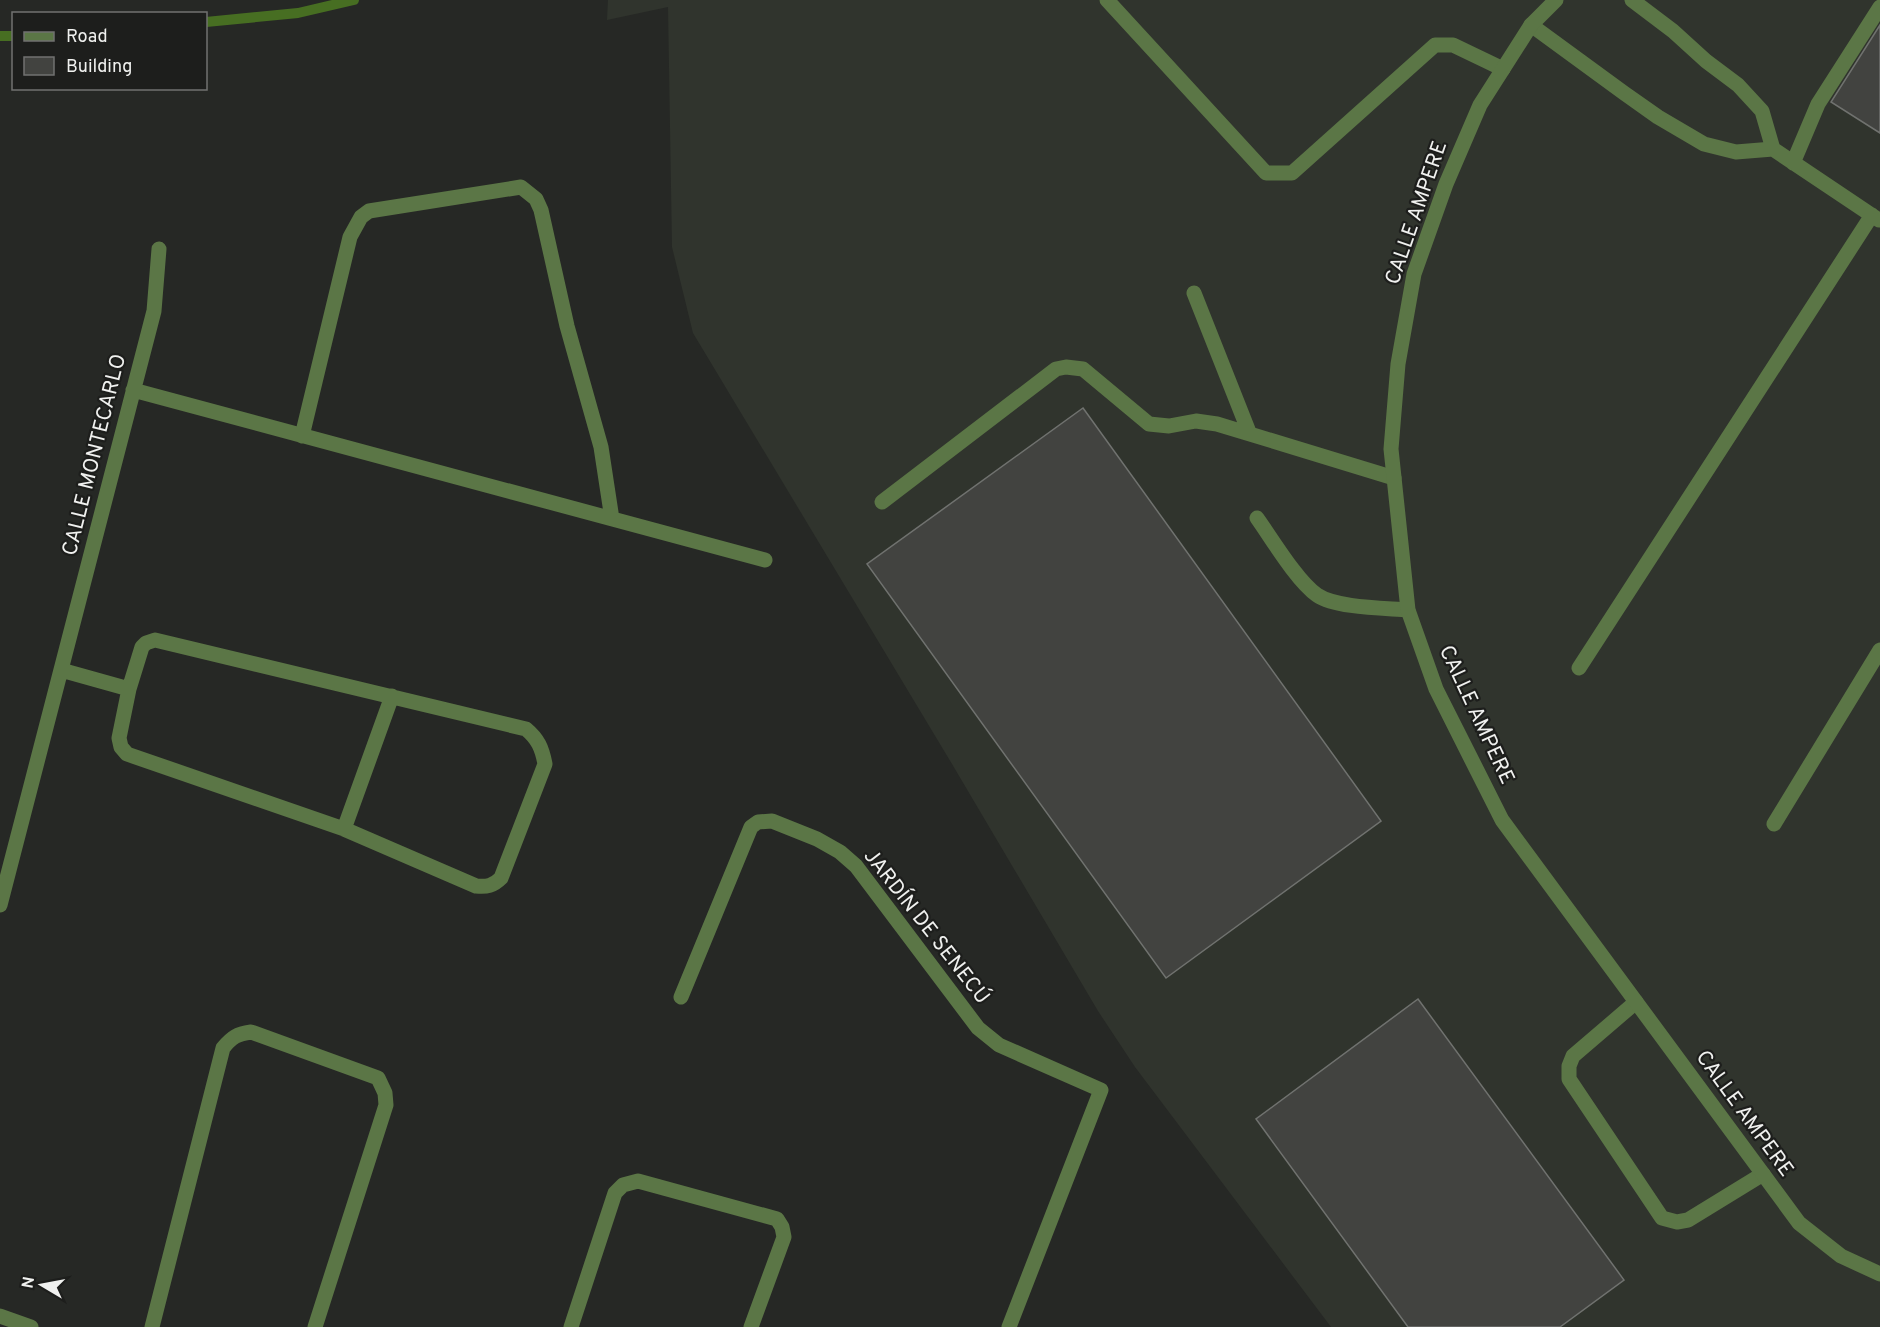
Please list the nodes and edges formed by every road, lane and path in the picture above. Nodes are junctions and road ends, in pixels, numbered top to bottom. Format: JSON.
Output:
{"nodes":[{"id":1,"x":1107,"y":0,"type":"edge"},
{"id":2,"x":1556,"y":0,"type":"edge"},
{"id":3,"x":1632,"y":0,"type":"edge"},
{"id":4,"x":1880,"y":7,"type":"edge"},
{"id":5,"x":1531,"y":24,"type":"junction"},
{"id":6,"x":1503,"y":69,"type":"junction"},
{"id":7,"x":1773,"y":149,"type":"junction"},
{"id":8,"x":1793,"y":163,"type":"junction"},
{"id":9,"x":1876,"y":218,"type":"edge"},
{"id":10,"x":159,"y":249,"type":"dead end"},
{"id":11,"x":1194,"y":293,"type":"dead end"},
{"id":12,"x":133,"y":390,"type":"junction"},
{"id":13,"x":1249,"y":432,"type":"junction"},
{"id":14,"x":302,"y":436,"type":"junction"},
{"id":15,"x":1394,"y":478,"type":"junction"},
{"id":16,"x":882,"y":502,"type":"dead end"},
{"id":17,"x":1257,"y":518,"type":"dead end"},
{"id":18,"x":612,"y":519,"type":"junction"},
{"id":19,"x":765,"y":560,"type":"dead end"},
{"id":20,"x":1408,"y":610,"type":"junction"},
{"id":21,"x":1880,"y":650,"type":"edge"},
{"id":22,"x":1579,"y":668,"type":"dead end"},
{"id":23,"x":61,"y":670,"type":"junction"},
{"id":24,"x":129,"y":689,"type":"junction"},
{"id":25,"x":392,"y":696,"type":"junction"},
{"id":26,"x":1774,"y":824,"type":"dead end"},
{"id":27,"x":344,"y":829,"type":"junction"},
{"id":28,"x":0,"y":905,"type":"edge"},
{"id":29,"x":681,"y":997,"type":"dead end"},
{"id":30,"x":1636,"y":1002,"type":"junction"},
{"id":31,"x":1762,"y":1174,"type":"junction"},
{"id":32,"x":1880,"y":1274,"type":"edge"},
{"id":33,"x":0,"y":1316,"type":"edge"},
{"id":34,"x":1012,"y":1326,"type":"edge"},
{"id":35,"x":31,"y":1327,"type":"edge"},
{"id":36,"x":152,"y":1327,"type":"edge"},
{"id":37,"x":315,"y":1327,"type":"edge"},
{"id":38,"x":571,"y":1327,"type":"edge"},
{"id":39,"x":751,"y":1327,"type":"edge"}],
"edges":[{"from":1,"to":6,"type":"street"},
{"from":2,"to":5,"type":"street","name":"CALLE AMPERE"},
{"from":3,"to":7,"type":"street"},
{"from":4,"to":8,"type":"street"},
{"from":5,"to":6,"type":"street","name":"CALLE AMPERE"},
{"from":5,"to":7,"type":"street"},
{"from":6,"to":15,"type":"street","name":"CALLE AMPERE"},
{"from":7,"to":8,"type":"street"},
{"from":8,"to":9,"type":"street"},
{"from":9,"to":22,"type":"street"},
{"from":10,"to":12,"type":"street","name":"CALLE MONTECARLO"},
{"from":11,"to":13,"type":"street"},
{"from":12,"to":14,"type":"street"},
{"from":12,"to":23,"type":"street","name":"CALLE MONTECARLO"},
{"from":13,"to":15,"type":"street"},
{"from":13,"to":16,"type":"street"},
{"from":14,"to":18,"type":"street"},
{"from":14,"to":18,"type":"street"},
{"from":15,"to":20,"type":"street","name":"CALLE AMPERE"},
{"from":17,"to":20,"type":"street"},
{"from":18,"to":19,"type":"street"},
{"from":20,"to":30,"type":"street","name":"CALLE AMPERE"},
{"from":21,"to":26,"type":"street"},
{"from":23,"to":24,"type":"street"},
{"from":23,"to":28,"type":"street","name":"CALLE MONTECARLO"},
{"from":24,"to":25,"type":"street"},
{"from":24,"to":27,"type":"street"},
{"from":25,"to":27,"type":"street"},
{"from":25,"to":27,"type":"street"},
{"from":29,"to":34,"type":"street","name":"JARDÍN DE SENECÚ"},
{"from":30,"to":31,"type":"street","name":"CALLE AMPERE"},
{"from":30,"to":31,"type":"street"},
{"from":31,"to":32,"type":"street","name":"CALLE AMPERE"},
{"from":33,"to":35,"type":"street"},
{"from":36,"to":37,"type":"street"},
{"from":38,"to":39,"type":"street"}]}
